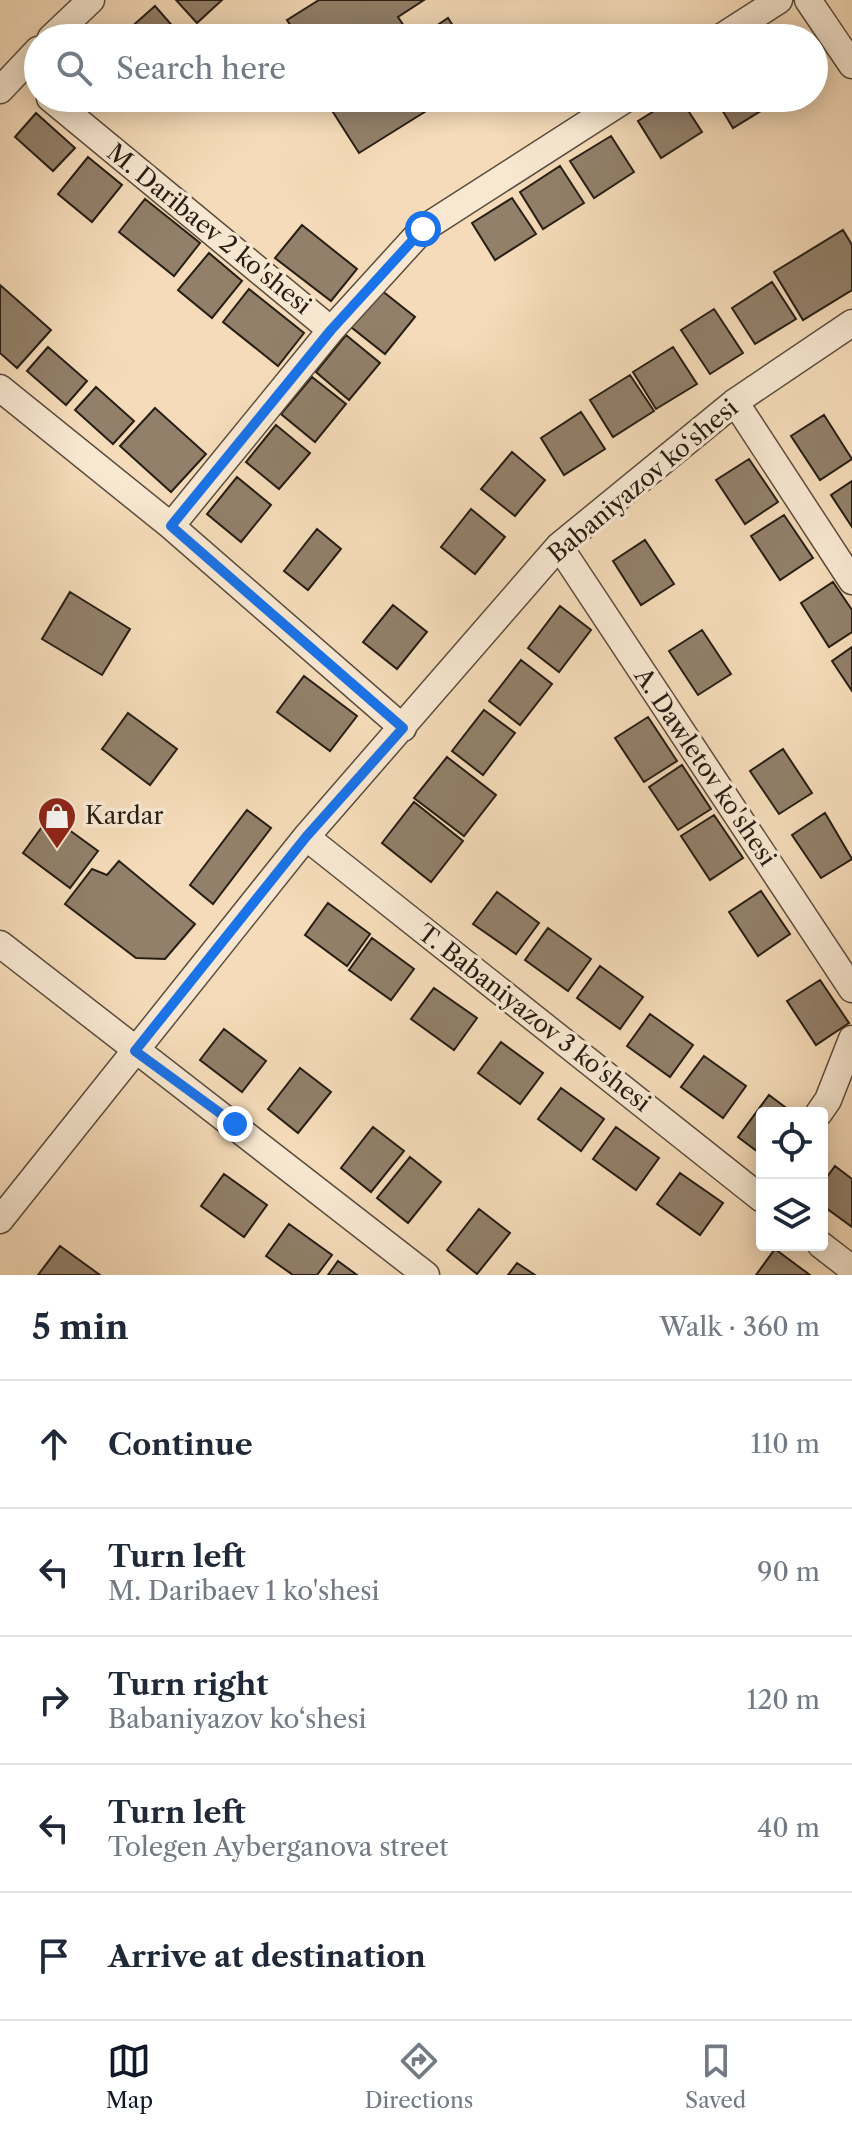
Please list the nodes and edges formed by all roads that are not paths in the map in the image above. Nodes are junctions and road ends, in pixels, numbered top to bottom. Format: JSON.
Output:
{"nodes":[{"id":1,"x":91,"y":0,"type":"edge"},
{"id":2,"x":779,"y":0,"type":"edge"},
{"id":3,"x":808,"y":0,"type":"edge"},
{"id":4,"x":66,"y":24,"type":"edge"},
{"id":5,"x":742,"y":24,"type":"edge"},
{"id":6,"x":824,"y":24,"type":"edge"},
{"id":7,"x":828,"y":30,"type":"edge"},
{"id":8,"x":24,"y":64,"type":"edge"},
{"id":9,"x":852,"y":65,"type":"edge"},
{"id":10,"x":8,"y":80,"type":"edge"},
{"id":11,"x":67,"y":112,"type":"edge"},
{"id":12,"x":605,"y":112,"type":"edge"},
{"id":13,"x":852,"y":323,"type":"edge"},
{"id":14,"x":331,"y":330,"type":"junction"},
{"id":15,"x":0,"y":388,"type":"edge"},
{"id":16,"x":735,"y":402,"type":"junction"},
{"id":17,"x":171,"y":526,"type":"junction"},
{"id":18,"x":559,"y":546,"type":"junction"},
{"id":19,"x":852,"y":581,"type":"edge"},
{"id":20,"x":403,"y":728,"type":"junction"},
{"id":21,"x":306,"y":837,"type":"junction"},
{"id":22,"x":0,"y":944,"type":"edge"},
{"id":23,"x":852,"y":989,"type":"edge"},
{"id":24,"x":852,"y":1039,"type":"edge"},
{"id":25,"x":135,"y":1051,"type":"junction"},
{"id":26,"x":823,"y":1107,"type":"edge"},
{"id":27,"x":756,"y":1193,"type":"edge"},
{"id":28,"x":0,"y":1220,"type":"edge"},
{"id":29,"x":828,"y":1250,"type":"edge"},
{"id":30,"x":852,"y":1269,"type":"edge"},
{"id":31,"x":426,"y":1275,"type":"edge"}],
"edges":[{"from":1,"to":4,"type":"street"},
{"from":2,"to":5,"type":"street"},
{"from":3,"to":6,"type":"street"},
{"from":7,"to":9,"type":"street"},
{"from":8,"to":10,"type":"street"},
{"from":11,"to":14,"type":"street","name":"M. Daribaev 2 ko'shesi"},
{"from":12,"to":14,"type":"street"},
{"from":13,"to":16,"type":"street","name":"Babaniyazov ko‘shesi"},
{"from":14,"to":17,"type":"street"},
{"from":15,"to":17,"type":"street"},
{"from":16,"to":18,"type":"street","name":"Babaniyazov ko‘shesi"},
{"from":16,"to":19,"type":"street"},
{"from":17,"to":20,"type":"street"},
{"from":18,"to":20,"type":"street","name":"Babaniyazov ko‘shesi"},
{"from":18,"to":23,"type":"street","name":"A. Dawletov ko'shesi"},
{"from":20,"to":21,"type":"street","name":"Babaniyazov ko‘shesi"},
{"from":21,"to":25,"type":"street","name":"Babaniyazov ko‘shesi"},
{"from":21,"to":27,"type":"street","name":"T. Babaniyazov 3 ko'shesi"},
{"from":22,"to":25,"type":"street"},
{"from":24,"to":26,"type":"street"},
{"from":25,"to":28,"type":"street","name":"Babaniyazov ko‘shesi"},
{"from":25,"to":31,"type":"street"},
{"from":29,"to":30,"type":"street"}]}
